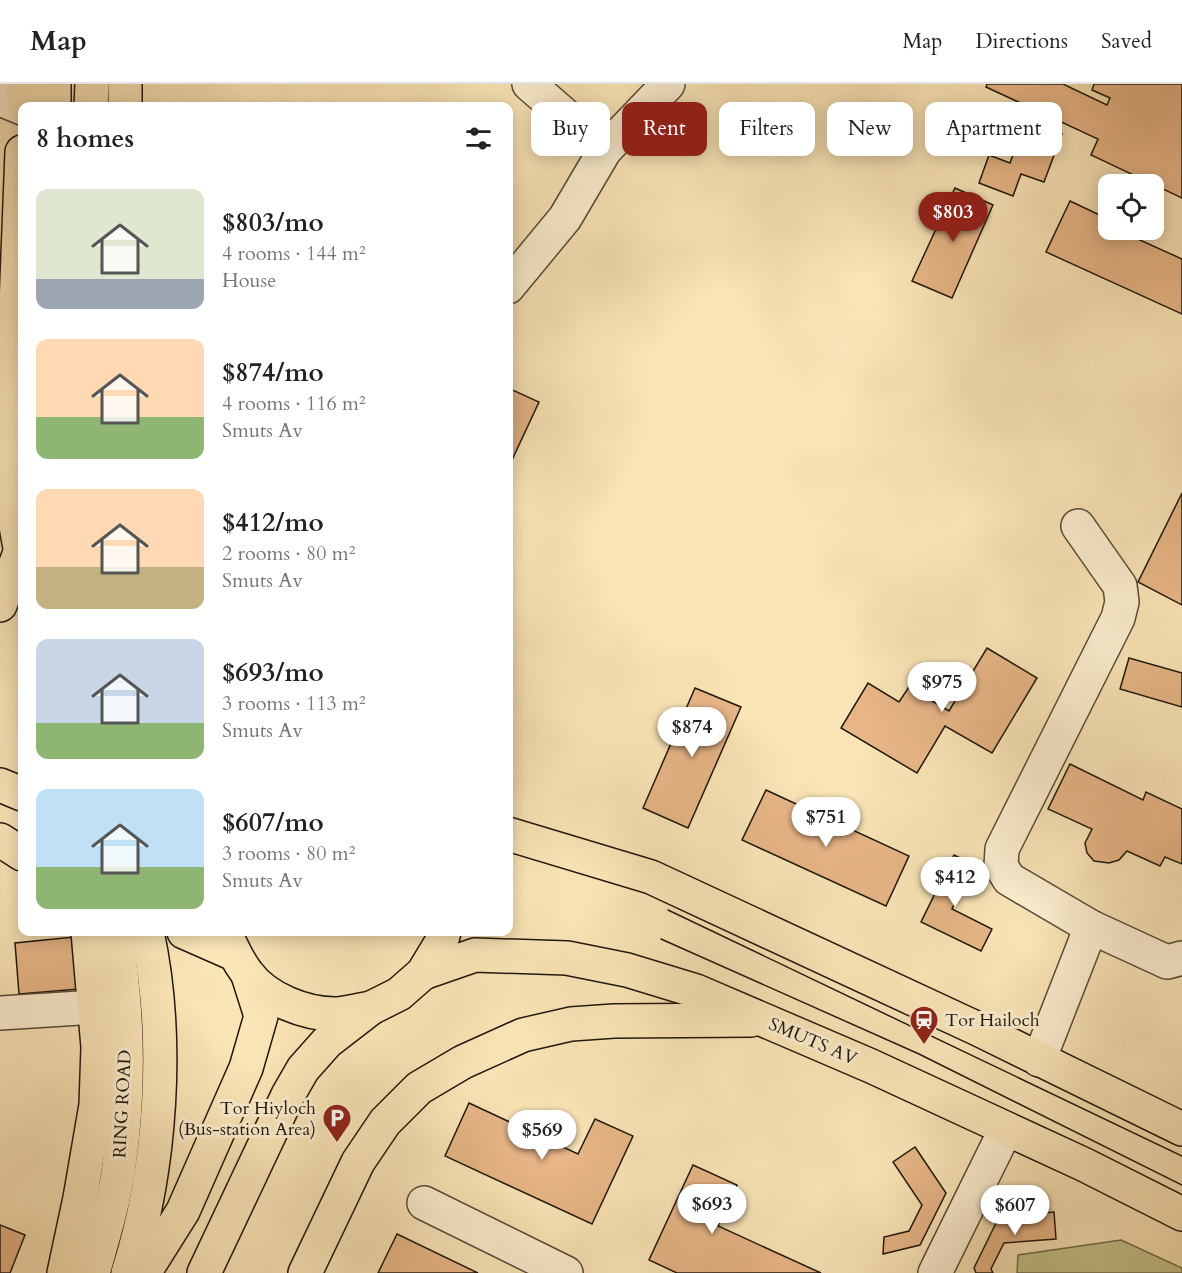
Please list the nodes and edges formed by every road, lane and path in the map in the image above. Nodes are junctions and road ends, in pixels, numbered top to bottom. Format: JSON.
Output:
{"nodes":[{"id":1,"x":23,"y":84,"type":"edge"},
{"id":2,"x":54,"y":84,"type":"edge"},
{"id":3,"x":92,"y":84,"type":"edge"},
{"id":4,"x":125,"y":84,"type":"edge"},
{"id":5,"x":529,"y":84,"type":"edge"},
{"id":6,"x":668,"y":84,"type":"edge"},
{"id":7,"x":0,"y":99,"type":"edge"},
{"id":8,"x":23,"y":102,"type":"edge"},
{"id":9,"x":54,"y":102,"type":"edge"},
{"id":10,"x":91,"y":102,"type":"edge"},
{"id":11,"x":125,"y":102,"type":"edge"},
{"id":12,"x":550,"y":102,"type":"edge"},
{"id":13,"x":18,"y":105,"type":"edge"},
{"id":14,"x":610,"y":145,"type":"edge"},
{"id":15,"x":601,"y":156,"type":"edge"},
{"id":16,"x":18,"y":255,"type":"edge"},
{"id":17,"x":513,"y":281,"type":"edge"},
{"id":18,"x":1078,"y":526,"type":"dead end"},
{"id":19,"x":18,"y":534,"type":"edge"},
{"id":20,"x":18,"y":563,"type":"edge"},
{"id":21,"x":0,"y":605,"type":"edge"},
{"id":22,"x":0,"y":785,"type":"edge"},
{"id":23,"x":18,"y":792,"type":"edge"},
{"id":24,"x":513,"y":836,"type":"edge"},
{"id":25,"x":0,"y":840,"type":"edge"},
{"id":26,"x":18,"y":851,"type":"edge"},
{"id":27,"x":1091,"y":927,"type":"junction"},
{"id":28,"x":88,"y":936,"type":"edge"},
{"id":29,"x":115,"y":936,"type":"edge"},
{"id":30,"x":148,"y":936,"type":"edge"},
{"id":31,"x":193,"y":936,"type":"edge"},
{"id":32,"x":443,"y":936,"type":"edge"},
{"id":33,"x":236,"y":954,"type":"edge"},
{"id":34,"x":1182,"y":958,"type":"edge"},
{"id":35,"x":423,"y":973,"type":"junction"},
{"id":36,"x":96,"y":1007,"type":"junction"},
{"id":37,"x":371,"y":1008,"type":"junction"},
{"id":38,"x":0,"y":1013,"type":"edge"},
{"id":39,"x":762,"y":1019,"type":"junction"},
{"id":40,"x":1039,"y":1060,"type":"junction"},
{"id":41,"x":1006,"y":1128,"type":"junction"},
{"id":42,"x":1182,"y":1129,"type":"edge"},
{"id":43,"x":424,"y":1203,"type":"dead end"},
{"id":44,"x":1182,"y":1214,"type":"edge"},
{"id":45,"x":64,"y":1273,"type":"edge"},
{"id":46,"x":93,"y":1273,"type":"edge"},
{"id":47,"x":128,"y":1273,"type":"edge"},
{"id":48,"x":144,"y":1273,"type":"edge"},
{"id":49,"x":204,"y":1273,"type":"edge"},
{"id":50,"x":305,"y":1273,"type":"edge"},
{"id":51,"x":566,"y":1273,"type":"edge"},
{"id":52,"x":935,"y":1273,"type":"edge"}],
"edges":[{"from":1,"to":8,"type":"main road"},
{"from":2,"to":9,"type":"main road"},
{"from":3,"to":10,"type":"main road"},
{"from":4,"to":11,"type":"main road"},
{"from":5,"to":12,"type":"street"},
{"from":6,"to":14,"type":"street"},
{"from":7,"to":13,"type":"street"},
{"from":15,"to":17,"type":"street"},
{"from":16,"to":19,"type":"main road"},
{"from":18,"to":27,"type":"street"},
{"from":20,"to":21,"type":"main road"},
{"from":22,"to":23,"type":"main road"},
{"from":24,"to":40,"type":"main road"},
{"from":25,"to":26,"type":"main road"},
{"from":27,"to":34,"type":"street"},
{"from":27,"to":40,"type":"street"},
{"from":28,"to":36,"type":"main road"},
{"from":29,"to":46,"type":"main road","name":"RING ROAD"},
{"from":30,"to":47,"type":"main road","name":"RING ROAD"},
{"from":31,"to":33,"type":"main road"},
{"from":32,"to":35,"type":"main road"},
{"from":33,"to":37,"type":"main road"},
{"from":33,"to":48,"type":"main road"},
{"from":35,"to":37,"type":"main road"},
{"from":35,"to":39,"type":"main road","name":"SMUTS AV"},
{"from":36,"to":38,"type":"street"},
{"from":36,"to":45,"type":"main road"},
{"from":37,"to":49,"type":"main road"},
{"from":39,"to":41,"type":"main road","name":"SMUTS AV"},
{"from":39,"to":50,"type":"main road"},
{"from":40,"to":42,"type":"main road"},
{"from":41,"to":44,"type":"main road","name":"SMUTS AV"},
{"from":41,"to":52,"type":"street"},
{"from":43,"to":51,"type":"street"}]}
